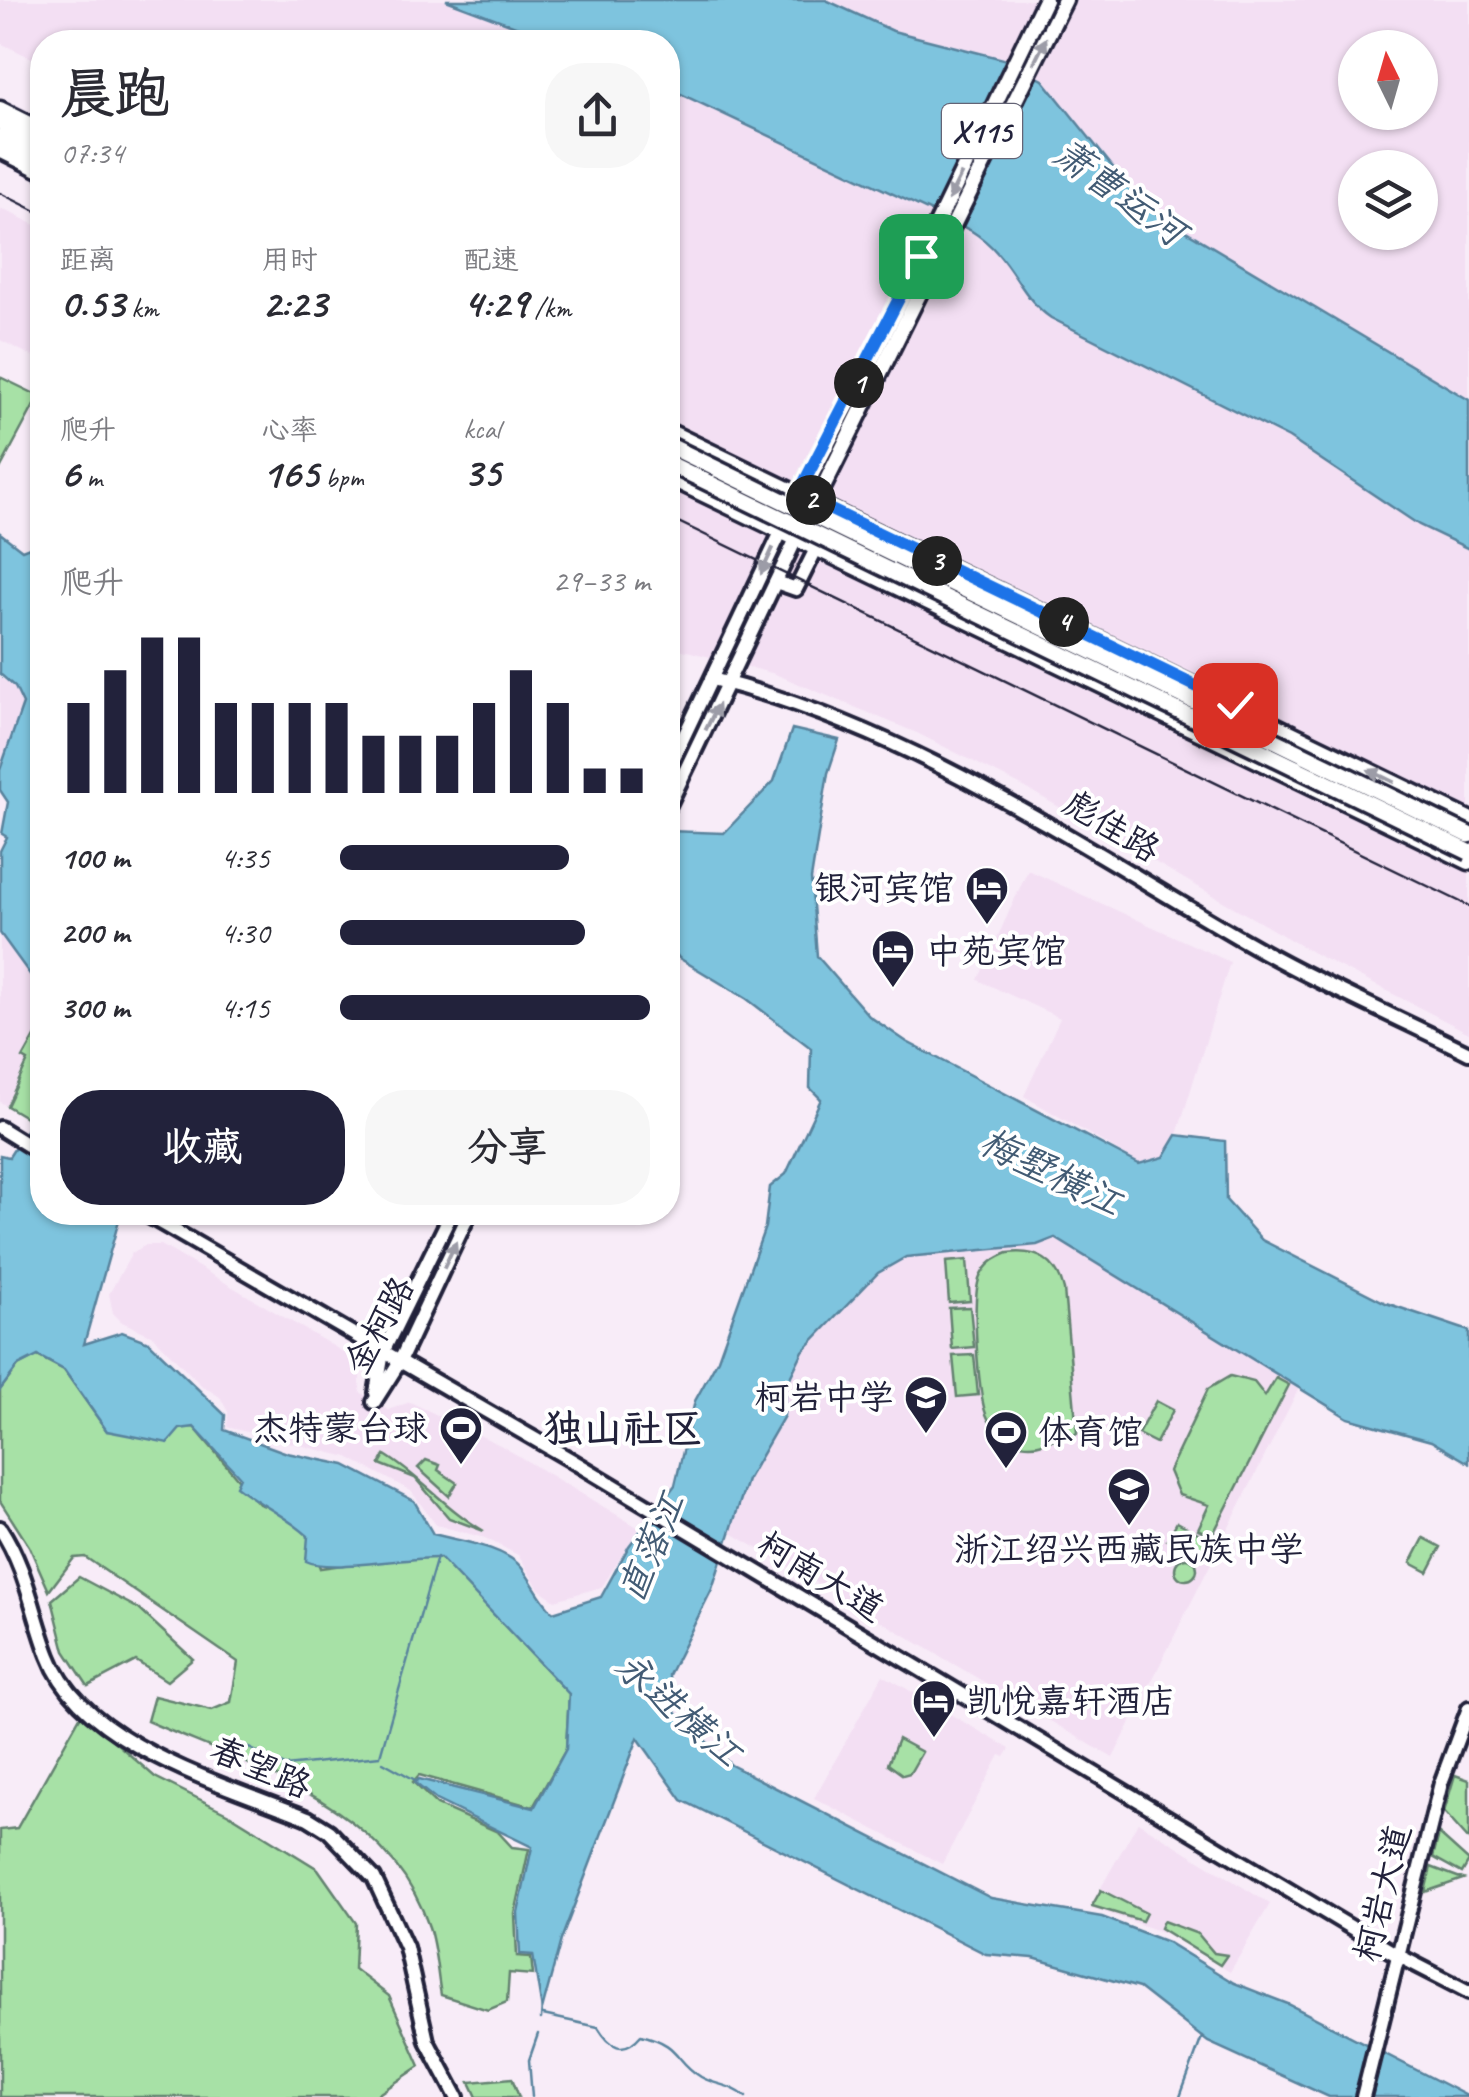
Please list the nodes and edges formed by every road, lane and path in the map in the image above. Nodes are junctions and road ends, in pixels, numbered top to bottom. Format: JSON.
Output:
{"nodes":[{"id":1,"x":1044,"y":2,"type":"edge"},
{"id":2,"x":1062,"y":6,"type":"edge"},
{"id":3,"x":0,"y":110,"type":"edge"},
{"id":4,"x":0,"y":122,"type":"edge"},
{"id":5,"x":30,"y":124,"type":"edge"},
{"id":6,"x":0,"y":137,"type":"edge"},
{"id":7,"x":30,"y":137,"type":"edge"},
{"id":8,"x":0,"y":150,"type":"edge"},
{"id":9,"x":30,"y":152,"type":"edge"},
{"id":10,"x":30,"y":165,"type":"edge"},
{"id":11,"x":680,"y":438,"type":"edge"},
{"id":12,"x":680,"y":451,"type":"edge"},
{"id":13,"x":680,"y":469,"type":"edge"},
{"id":14,"x":680,"y":482,"type":"edge"},
{"id":15,"x":798,"y":494,"type":"junction"},
{"id":16,"x":815,"y":502,"type":"junction"},
{"id":17,"x":780,"y":532,"type":"junction"},
{"id":18,"x":796,"y":539,"type":"junction"},
{"id":19,"x":816,"y":549,"type":"junction"},
{"id":20,"x":776,"y":582,"type":"junction"},
{"id":21,"x":712,"y":679,"type":"junction"},
{"id":22,"x":728,"y":683,"type":"junction"},
{"id":23,"x":680,"y":745,"type":"edge"},
{"id":24,"x":680,"y":781,"type":"edge"},
{"id":25,"x":1469,"y":819,"type":"edge"},
{"id":26,"x":1469,"y":835,"type":"edge"},
{"id":27,"x":1469,"y":852,"type":"edge"},
{"id":28,"x":1469,"y":862,"type":"edge"},
{"id":29,"x":1469,"y":1052,"type":"edge"},
{"id":30,"x":0,"y":1128,"type":"edge"},
{"id":31,"x":30,"y":1147,"type":"edge"},
{"id":32,"x":164,"y":1225,"type":"edge"},
{"id":33,"x":446,"y":1225,"type":"edge"},
{"id":34,"x":464,"y":1225,"type":"edge"},
{"id":35,"x":383,"y":1352,"type":"junction"},
{"id":36,"x":400,"y":1361,"type":"junction"},
{"id":37,"x":0,"y":1528,"type":"edge"},
{"id":38,"x":1469,"y":1708,"type":"edge"},
{"id":39,"x":1397,"y":1955,"type":"junction"},
{"id":40,"x":1469,"y":1992,"type":"edge"},
{"id":41,"x":457,"y":2097,"type":"edge"},
{"id":42,"x":1363,"y":2097,"type":"edge"}],
"edges":[{"from":1,"to":15,"type":"main road","number":"X115","one_way":true},
{"from":16,"to":2,"type":"main road","number":"X115","one_way":true},
{"from":3,"to":5,"type":"main road"},
{"from":4,"to":7,"type":"highway"},
{"from":6,"to":9,"type":"highway"},
{"from":8,"to":10,"type":"main road"},
{"from":11,"to":15,"type":"main road"},
{"from":12,"to":26,"type":"highway","bridge":true},
{"from":13,"to":27,"type":"highway","bridge":true},
{"from":14,"to":17,"type":"main road"},
{"from":15,"to":16,"type":"main road"},
{"from":15,"to":17,"type":"main road"},
{"from":16,"to":18,"type":"main road","number":"X115"},
{"from":25,"to":16,"type":"main road","one_way":true},
{"from":17,"to":18,"type":"main road"},
{"from":17,"to":21,"type":"main road","one_way":true},
{"from":18,"to":19,"type":"main road"},
{"from":18,"to":20,"type":"main road"},
{"from":19,"to":20,"type":"main road"},
{"from":19,"to":28,"type":"main road"},
{"from":20,"to":22,"type":"main road"},
{"from":21,"to":22,"type":"main road","name":"彪佳路"},
{"from":21,"to":23,"type":"main road"},
{"from":24,"to":22,"type":"main road","one_way":true},
{"from":22,"to":29,"type":"main road","name":"彪佳路"},
{"from":30,"to":31,"type":"main road"},
{"from":32,"to":35,"type":"main road","name":"柯南大道"},
{"from":33,"to":35,"type":"main road","name":"金柯路"},
{"from":36,"to":34,"type":"main road","name":"金柯路","one_way":true},
{"from":35,"to":36,"type":"main road","name":"柯南大道"},
{"from":35,"to":36,"type":"main road","name":"金柯路"},
{"from":36,"to":39,"type":"main road","name":"柯南大道"},
{"from":37,"to":41,"type":"main road","name":"春望路"},
{"from":38,"to":39,"type":"main road","name":"柯岩大道"},
{"from":39,"to":40,"type":"main road","name":"柯南大道"},
{"from":39,"to":42,"type":"main road","name":"柯岩大道"}]}
